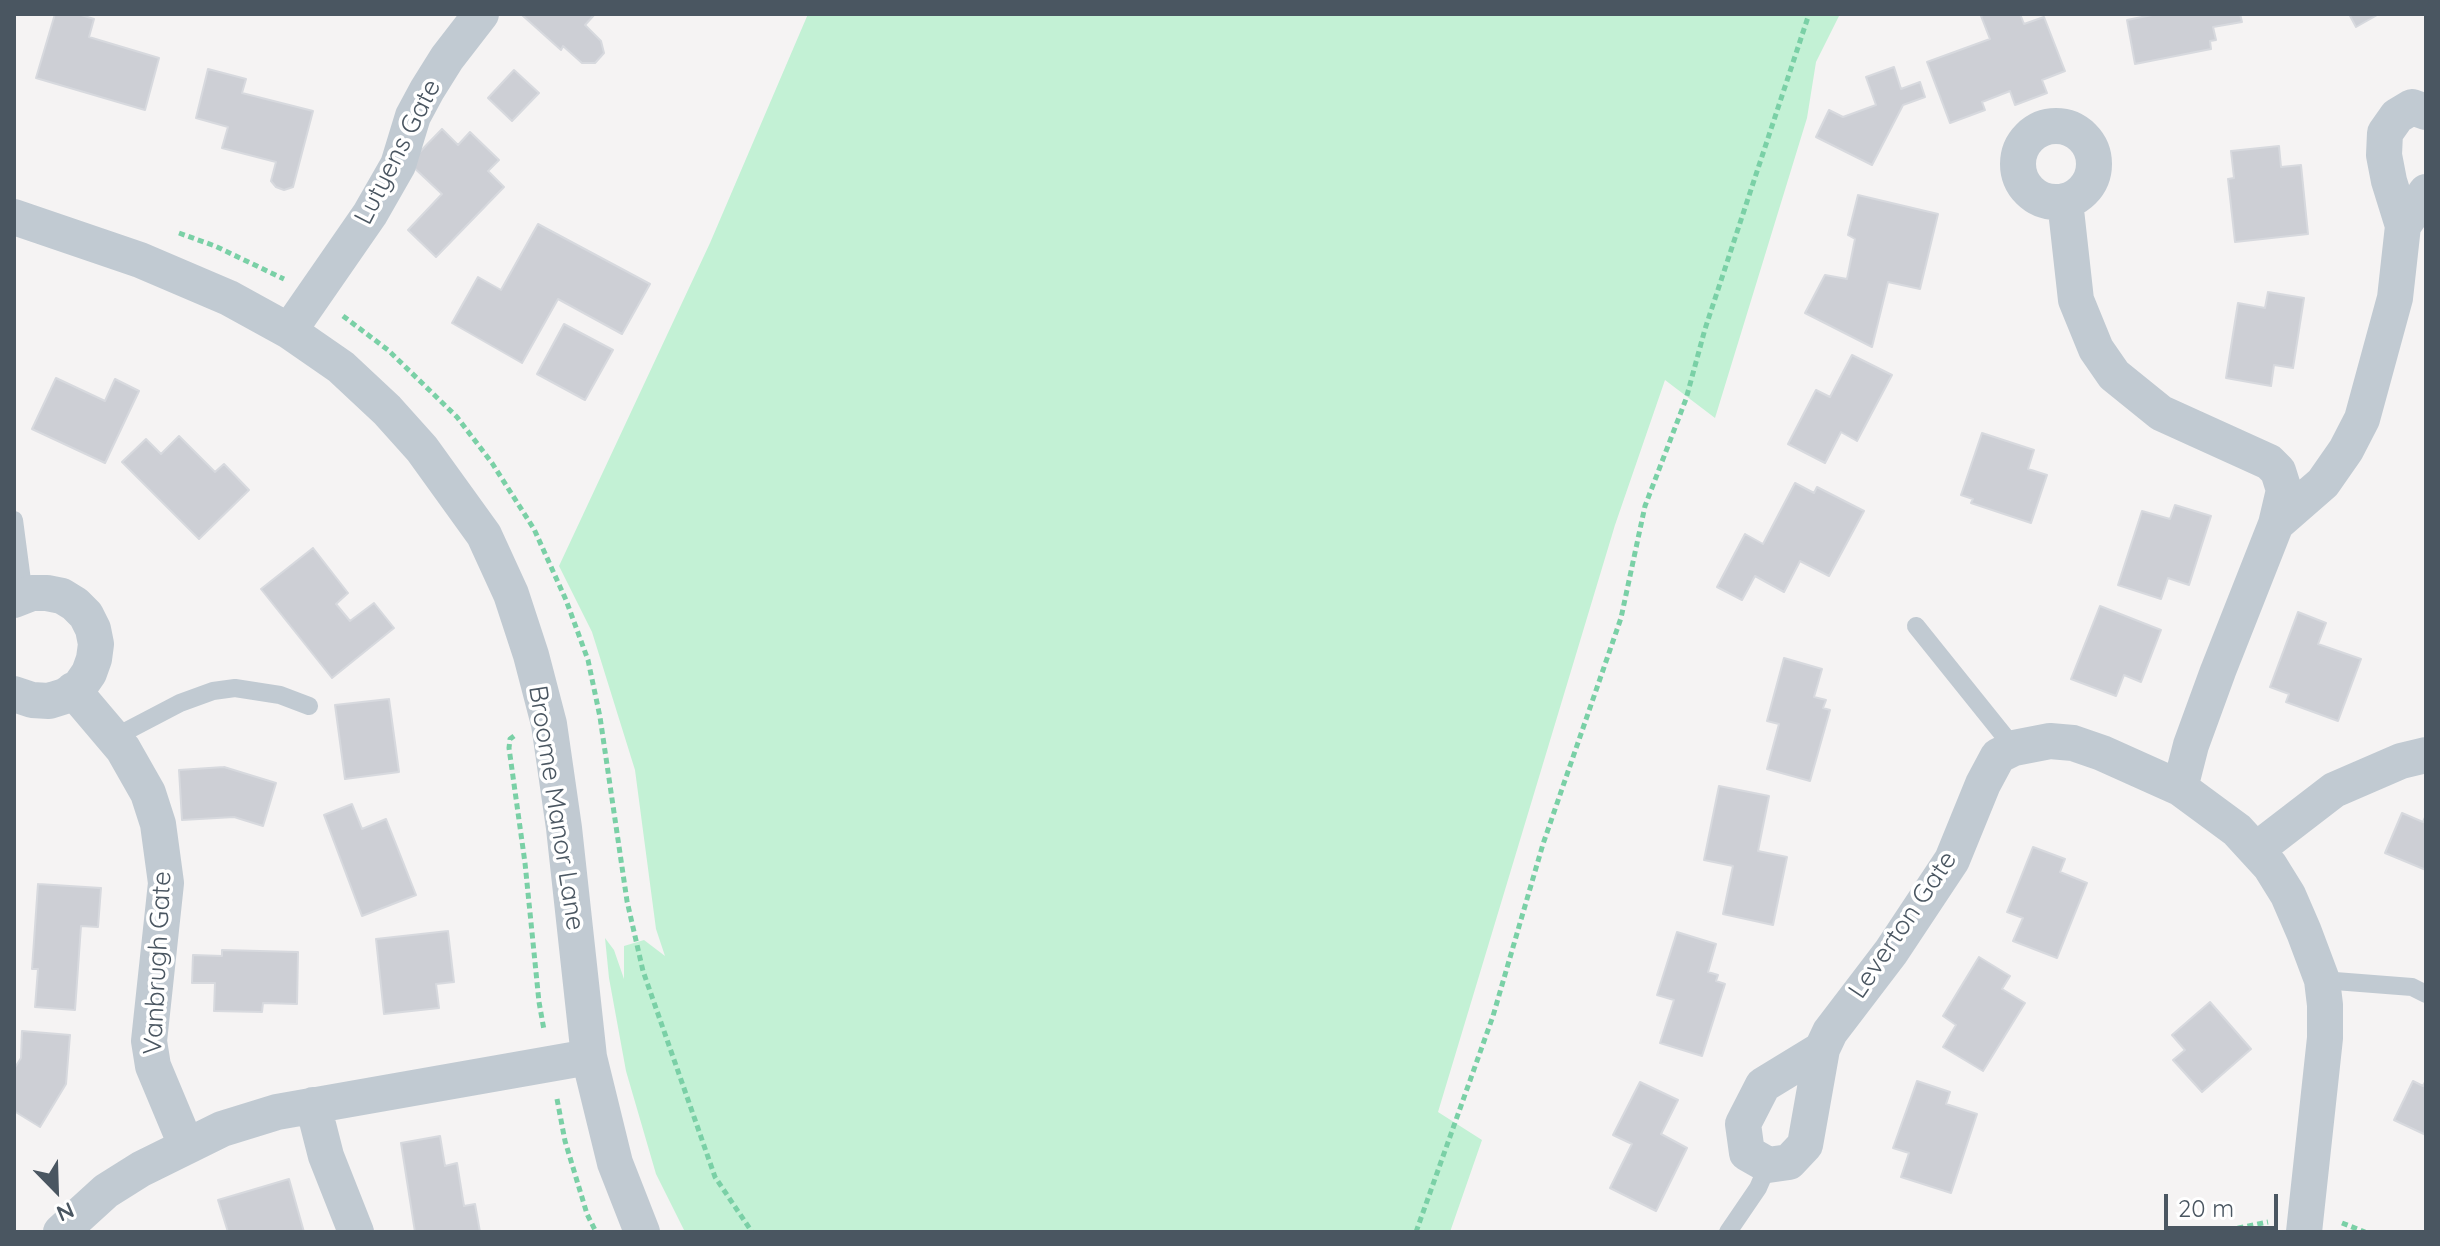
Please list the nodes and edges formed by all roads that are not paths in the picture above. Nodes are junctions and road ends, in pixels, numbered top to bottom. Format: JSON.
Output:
{"nodes":[{"id":1,"x":481,"y":14,"type":"edge"},
{"id":2,"x":2426,"y":112,"type":"edge"},
{"id":3,"x":2426,"y":192,"type":"edge"},
{"id":4,"x":2065,"y":201,"type":"dead end"},
{"id":5,"x":14,"y":217,"type":"edge"},
{"id":6,"x":2403,"y":226,"type":"junction"},
{"id":7,"x":289,"y":331,"type":"junction"},
{"id":8,"x":14,"y":520,"type":"edge"},
{"id":9,"x":2276,"y":524,"type":"junction"},
{"id":10,"x":19,"y":598,"type":"edge"},
{"id":11,"x":1916,"y":626,"type":"dead end"},
{"id":12,"x":73,"y":690,"type":"junction"},
{"id":13,"x":14,"y":694,"type":"edge"},
{"id":14,"x":309,"y":706,"type":"dead end"},
{"id":15,"x":115,"y":737,"type":"junction"},
{"id":16,"x":2014,"y":748,"type":"junction"},
{"id":17,"x":2426,"y":755,"type":"edge"},
{"id":18,"x":2180,"y":788,"type":"junction"},
{"id":19,"x":2256,"y":850,"type":"junction"},
{"id":20,"x":2322,"y":980,"type":"junction"},
{"id":21,"x":2426,"y":994,"type":"edge"},
{"id":22,"x":1822,"y":1049,"type":"junction"},
{"id":23,"x":589,"y":1057,"type":"junction"},
{"id":24,"x":313,"y":1105,"type":"junction"},
{"id":25,"x":186,"y":1145,"type":"junction"},
{"id":26,"x":1768,"y":1165,"type":"junction"},
{"id":27,"x":61,"y":1232,"type":"edge"},
{"id":28,"x":356,"y":1232,"type":"edge"},
{"id":29,"x":642,"y":1232,"type":"edge"},
{"id":30,"x":1728,"y":1232,"type":"edge"},
{"id":31,"x":2304,"y":1232,"type":"edge"}],
"edges":[{"from":1,"to":7,"type":"street","name":"Lutyens Gate"},
{"from":2,"to":6,"type":"street"},
{"from":3,"to":6,"type":"street"},
{"from":4,"to":9,"type":"street"},
{"from":5,"to":7,"type":"street","name":"Broome Manor Lane"},
{"from":6,"to":9,"type":"street"},
{"from":7,"to":23,"type":"street","name":"Broome Manor Lane"},
{"from":8,"to":10,"type":"lane"},
{"from":9,"to":18,"type":"street"},
{"from":10,"to":12,"type":"street"},
{"from":11,"to":16,"type":"lane"},
{"from":12,"to":13,"type":"street"},
{"from":12,"to":15,"type":"street","name":"Vanbrugh Gate"},
{"from":14,"to":15,"type":"lane"},
{"from":15,"to":25,"type":"street","name":"Vanbrugh Gate"},
{"from":16,"to":18,"type":"street"},
{"from":16,"to":22,"type":"street","name":"Leverton Gate"},
{"from":17,"to":19,"type":"street"},
{"from":18,"to":19,"type":"street"},
{"from":19,"to":20,"type":"street"},
{"from":20,"to":21,"type":"lane"},
{"from":20,"to":31,"type":"street"},
{"from":22,"to":26,"type":"street","name":"Leverton Gate"},
{"from":22,"to":26,"type":"street","name":"Leverton Gate"},
{"from":23,"to":24,"type":"street"},
{"from":23,"to":29,"type":"street","name":"Broome Manor Lane"},
{"from":24,"to":25,"type":"street"},
{"from":24,"to":28,"type":"street"},
{"from":25,"to":27,"type":"street"},
{"from":26,"to":30,"type":"lane"}]}
